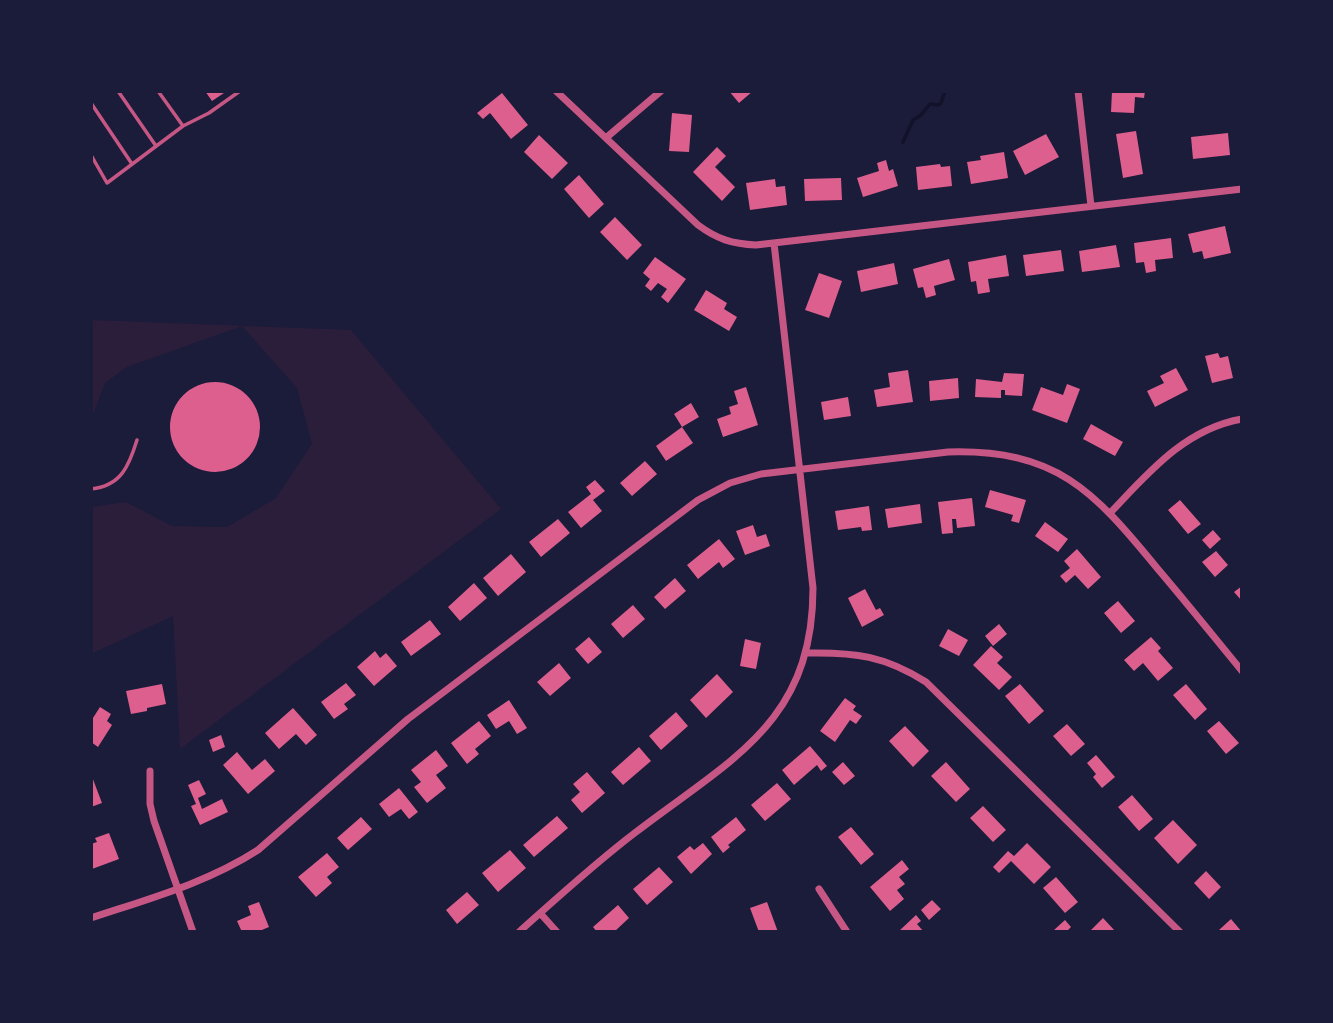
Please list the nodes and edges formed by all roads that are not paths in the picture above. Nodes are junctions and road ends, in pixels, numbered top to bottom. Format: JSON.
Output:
{"nodes":[{"id":1,"x":118,"y":91,"type":"edge"},
{"id":2,"x":158,"y":91,"type":"edge"},
{"id":3,"x":240,"y":91,"type":"edge"},
{"id":4,"x":556,"y":91,"type":"edge"},
{"id":5,"x":661,"y":91,"type":"edge"},
{"id":6,"x":1078,"y":91,"type":"edge"},
{"id":7,"x":91,"y":103,"type":"edge"},
{"id":8,"x":183,"y":127,"type":"junction"},
{"id":9,"x":607,"y":137,"type":"junction"},
{"id":10,"x":156,"y":146,"type":"junction"},
{"id":11,"x":91,"y":155,"type":"edge"},
{"id":12,"x":132,"y":164,"type":"junction"},
{"id":13,"x":1242,"y":189,"type":"edge"},
{"id":14,"x":1091,"y":206,"type":"junction"},
{"id":15,"x":774,"y":243,"type":"junction"},
{"id":16,"x":1242,"y":419,"type":"edge"},
{"id":17,"x":137,"y":440,"type":"dead end"},
{"id":18,"x":800,"y":469,"type":"junction"},
{"id":19,"x":91,"y":489,"type":"edge"},
{"id":20,"x":1111,"y":512,"type":"junction"},
{"id":21,"x":807,"y":653,"type":"junction"},
{"id":22,"x":1242,"y":671,"type":"edge"},
{"id":23,"x":150,"y":771,"type":"dead end"},
{"id":24,"x":178,"y":888,"type":"junction"},
{"id":25,"x":819,"y":889,"type":"dead end"},
{"id":26,"x":540,"y":914,"type":"junction"},
{"id":27,"x":91,"y":918,"type":"edge"},
{"id":28,"x":193,"y":932,"type":"edge"},
{"id":29,"x":519,"y":932,"type":"edge"},
{"id":30,"x":557,"y":932,"type":"edge"},
{"id":31,"x":847,"y":932,"type":"edge"},
{"id":32,"x":1180,"y":932,"type":"edge"}],
"edges":[{"from":1,"to":10,"type":"lane"},
{"from":2,"to":8,"type":"lane"},
{"from":3,"to":8,"type":"lane"},
{"from":4,"to":9,"type":"street"},
{"from":5,"to":9,"type":"street"},
{"from":6,"to":14,"type":"street"},
{"from":7,"to":12,"type":"lane"},
{"from":8,"to":10,"type":"lane"},
{"from":9,"to":15,"type":"street"},
{"from":10,"to":12,"type":"lane"},
{"from":11,"to":12,"type":"lane"},
{"from":13,"to":14,"type":"street"},
{"from":14,"to":15,"type":"street"},
{"from":15,"to":18,"type":"street"},
{"from":16,"to":20,"type":"street"},
{"from":17,"to":19,"type":"lane"},
{"from":18,"to":20,"type":"street"},
{"from":18,"to":21,"type":"street"},
{"from":18,"to":24,"type":"street"},
{"from":20,"to":22,"type":"street"},
{"from":21,"to":26,"type":"street"},
{"from":21,"to":32,"type":"street"},
{"from":23,"to":24,"type":"street"},
{"from":24,"to":27,"type":"street"},
{"from":24,"to":28,"type":"street"},
{"from":25,"to":31,"type":"street"},
{"from":26,"to":29,"type":"street"},
{"from":26,"to":30,"type":"street"}]}
